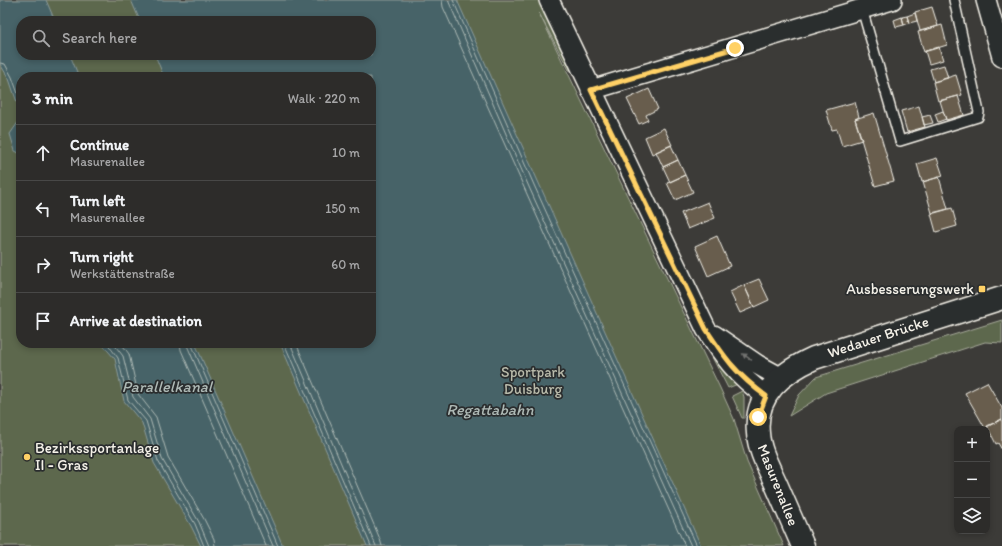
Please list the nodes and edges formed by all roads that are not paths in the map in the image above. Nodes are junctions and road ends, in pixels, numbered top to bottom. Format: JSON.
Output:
{"nodes":[{"id":1,"x":549,"y":0,"type":"edge"},
{"id":2,"x":892,"y":0,"type":"edge"},
{"id":3,"x":954,"y":0,"type":"edge"},
{"id":4,"x":986,"y":0,"type":"edge"},
{"id":5,"x":862,"y":9,"type":"junction"},
{"id":6,"x":1002,"y":57,"type":"edge"},
{"id":7,"x":591,"y":90,"type":"junction"},
{"id":8,"x":1002,"y":298,"type":"edge"},
{"id":9,"x":706,"y":329,"type":"junction"},
{"id":10,"x":780,"y":377,"type":"junction"},
{"id":11,"x":766,"y":396,"type":"junction"},
{"id":12,"x":802,"y":546,"type":"edge"}],
"edges":[{"from":1,"to":7,"type":"street"},
{"from":2,"to":5,"type":"street"},
{"from":3,"to":5,"type":"lane"},
{"from":4,"to":6,"type":"street"},
{"from":5,"to":7,"type":"street"},
{"from":7,"to":9,"type":"street"},
{"from":8,"to":10,"type":"main road","name":"Wedauer Brücke"},
{"from":10,"to":9,"type":"street","one_way":true},
{"from":9,"to":11,"type":"street"},
{"from":10,"to":11,"type":"main road","name":"Wedauer Brücke"},
{"from":11,"to":12,"type":"main road","name":"Masurenallee"}]}
